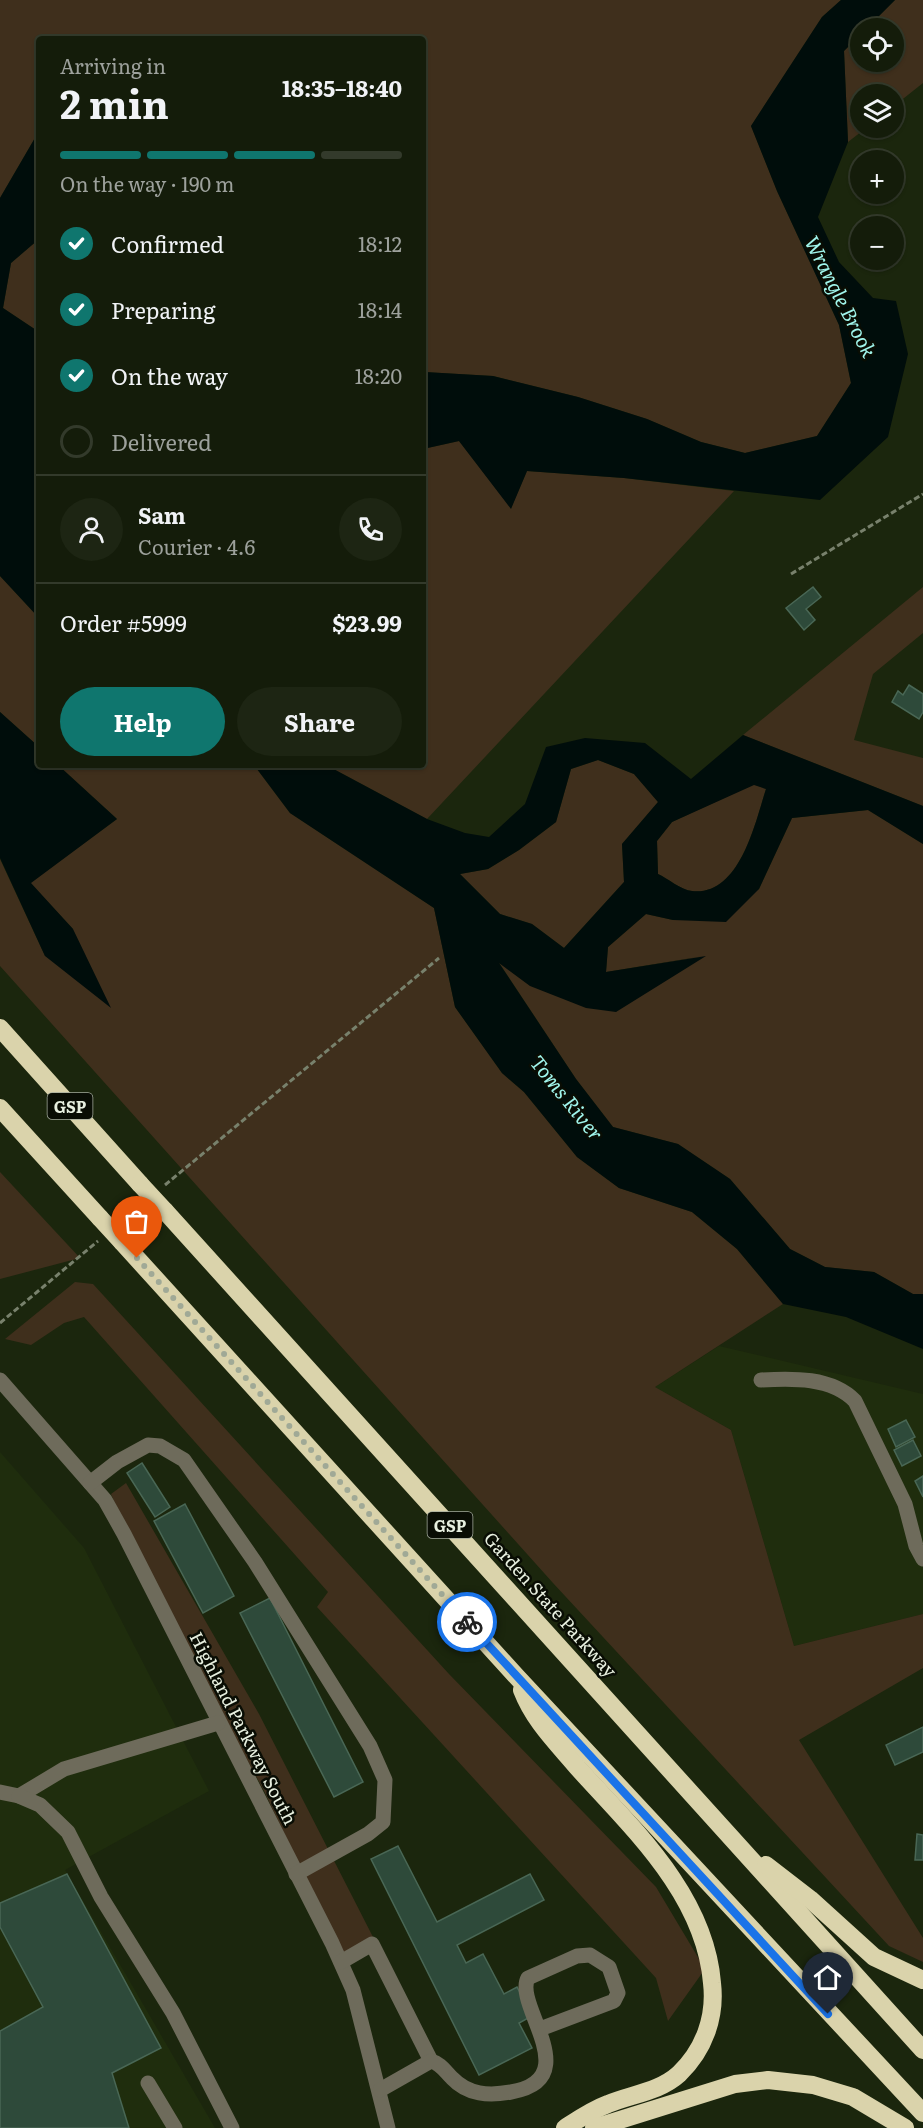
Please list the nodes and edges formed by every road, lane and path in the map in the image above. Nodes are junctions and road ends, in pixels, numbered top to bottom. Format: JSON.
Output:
{"nodes":[{"id":1,"x":923,"y":494,"type":"edge"},
{"id":2,"x":791,"y":574,"type":"dead end"},
{"id":3,"x":439,"y":958,"type":"dead end"},
{"id":4,"x":0,"y":1028,"type":"edge"},
{"id":5,"x":0,"y":1107,"type":"edge"},
{"id":6,"x":165,"y":1186,"type":"dead end"},
{"id":7,"x":143,"y":1192,"type":"junction"},
{"id":8,"x":120,"y":1233,"type":"junction"},
{"id":9,"x":101,"y":1239,"type":"dead end"},
{"id":10,"x":0,"y":1323,"type":"edge"},
{"id":11,"x":0,"y":1380,"type":"edge"},
{"id":12,"x":761,"y":1380,"type":"dead end"},
{"id":13,"x":90,"y":1483,"type":"junction"},
{"id":14,"x":920,"y":1553,"type":"edge"},
{"id":15,"x":517,"y":1677,"type":"junction"},
{"id":16,"x":219,"y":1722,"type":"junction"},
{"id":17,"x":0,"y":1792,"type":"edge"},
{"id":18,"x":19,"y":1796,"type":"junction"},
{"id":19,"x":735,"y":1840,"type":"junction"},
{"id":20,"x":296,"y":1874,"type":"junction"},
{"id":21,"x":341,"y":1962,"type":"junction"},
{"id":22,"x":923,"y":1980,"type":"edge"},
{"id":23,"x":540,"y":2029,"type":"junction"},
{"id":24,"x":923,"y":2050,"type":"edge"},
{"id":25,"x":430,"y":2061,"type":"junction"},
{"id":26,"x":148,"y":2083,"type":"dead end"},
{"id":27,"x":380,"y":2090,"type":"junction"},
{"id":28,"x":923,"y":2113,"type":"edge"},
{"id":29,"x":175,"y":2128,"type":"edge"},
{"id":30,"x":232,"y":2128,"type":"edge"},
{"id":31,"x":388,"y":2128,"type":"edge"},
{"id":32,"x":565,"y":2128,"type":"edge"},
{"id":33,"x":594,"y":2128,"type":"edge"},
{"id":34,"x":905,"y":2128,"type":"edge"}],
"edges":[{"from":1,"to":2,"type":"path"},
{"from":3,"to":6,"type":"path"},
{"from":4,"to":7,"type":"highway","name":"Garden State Parkway","number":"GSP"},
{"from":5,"to":8,"type":"highway","number":"GSP","bridge":true},
{"from":7,"to":8,"type":"path"},
{"from":7,"to":19,"type":"highway","name":"Garden State Parkway","number":"GSP","bridge":true},
{"from":8,"to":15,"type":"highway","number":"GSP"},
{"from":9,"to":10,"type":"path"},
{"from":11,"to":13,"type":"street","name":"Highland Parkway South"},
{"from":12,"to":14,"type":"street"},
{"from":13,"to":16,"type":"street","name":"Highland Parkway South"},
{"from":13,"to":20,"type":"street"},
{"from":15,"to":28,"type":"highway","number":"GSP"},
{"from":15,"to":32,"type":"highway"},
{"from":16,"to":18,"type":"street"},
{"from":16,"to":20,"type":"street","name":"Highland Parkway South"},
{"from":17,"to":18,"type":"street"},
{"from":18,"to":30,"type":"street"},
{"from":19,"to":22,"type":"highway"},
{"from":19,"to":24,"type":"highway","name":"Garden State Parkway","number":"GSP"},
{"from":20,"to":21,"type":"street","name":"Highland Parkway South"},
{"from":21,"to":25,"type":"street"},
{"from":21,"to":27,"type":"street","name":"Highland Parkway South"},
{"from":23,"to":23,"type":"street"},
{"from":23,"to":25,"type":"street"},
{"from":25,"to":27,"type":"street"},
{"from":26,"to":29,"type":"street"},
{"from":27,"to":31,"type":"street","name":"Highland Parkway South"},
{"from":33,"to":34,"type":"highway"}]}
